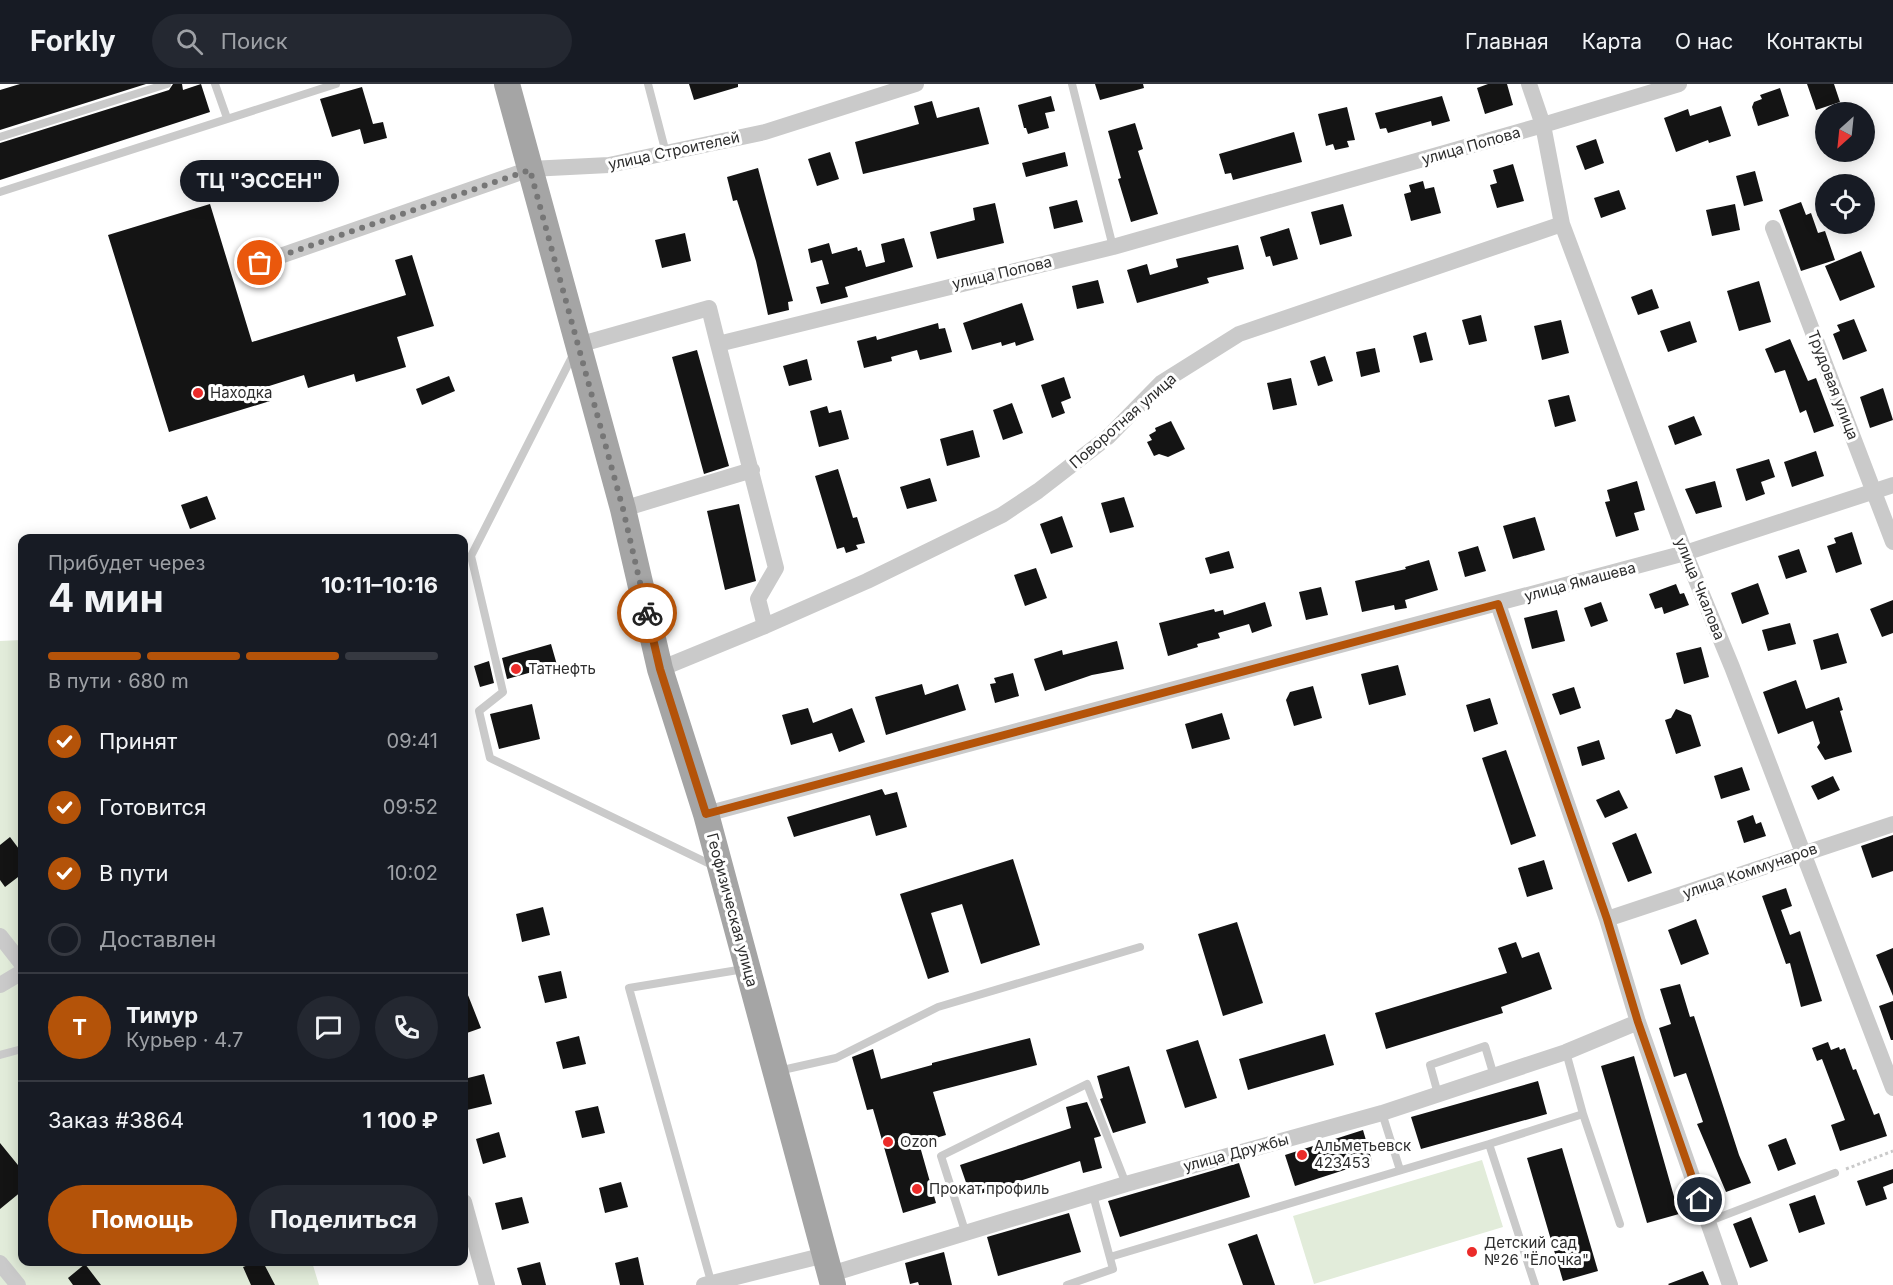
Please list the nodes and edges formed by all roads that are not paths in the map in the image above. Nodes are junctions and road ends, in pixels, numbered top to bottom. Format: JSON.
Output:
{"nodes":[{"id":1,"x":167,"y":84,"type":"edge"},
{"id":2,"x":215,"y":84,"type":"edge"},
{"id":3,"x":336,"y":84,"type":"edge"},
{"id":4,"x":507,"y":84,"type":"edge"},
{"id":5,"x":648,"y":84,"type":"edge"},
{"id":6,"x":915,"y":84,"type":"edge"},
{"id":7,"x":1072,"y":84,"type":"edge"},
{"id":8,"x":1529,"y":84,"type":"edge"},
{"id":9,"x":1679,"y":84,"type":"edge"},
{"id":10,"x":227,"y":118,"type":"junction"},
{"id":11,"x":1543,"y":125,"type":"junction"},
{"id":12,"x":0,"y":136,"type":"edge"},
{"id":13,"x":666,"y":153,"type":"junction"},
{"id":14,"x":530,"y":170,"type":"junction"},
{"id":15,"x":0,"y":192,"type":"edge"},
{"id":16,"x":1562,"y":224,"type":"junction"},
{"id":17,"x":1773,"y":228,"type":"dead end"},
{"id":18,"x":1113,"y":247,"type":"junction"},
{"id":19,"x":260,"y":263,"type":"dead end"},
{"id":20,"x":718,"y":344,"type":"junction"},
{"id":21,"x":578,"y":345,"type":"junction"},
{"id":22,"x":752,"y":470,"type":"junction"},
{"id":23,"x":1893,"y":485,"type":"edge"},
{"id":24,"x":1875,"y":493,"type":"junction"},
{"id":25,"x":623,"y":509,"type":"junction"},
{"id":26,"x":1893,"y":543,"type":"edge"},
{"id":27,"x":1685,"y":553,"type":"junction"},
{"id":28,"x":1498,"y":604,"type":"junction"},
{"id":29,"x":765,"y":626,"type":"junction"},
{"id":30,"x":660,"y":669,"type":"junction"},
{"id":31,"x":706,"y":814,"type":"junction"},
{"id":32,"x":1893,"y":824,"type":"edge"},
{"id":33,"x":1803,"y":852,"type":"junction"},
{"id":34,"x":720,"y":869,"type":"junction"},
{"id":35,"x":1607,"y":919,"type":"junction"},
{"id":36,"x":0,"y":936,"type":"edge"},
{"id":37,"x":1140,"y":947,"type":"dead end"},
{"id":38,"x":18,"y":959,"type":"edge"},
{"id":39,"x":748,"y":969,"type":"junction"},
{"id":40,"x":18,"y":974,"type":"edge"},
{"id":41,"x":0,"y":985,"type":"edge"},
{"id":42,"x":1638,"y":1022,"type":"junction"},
{"id":43,"x":18,"y":1050,"type":"edge"},
{"id":44,"x":1566,"y":1052,"type":"junction"},
{"id":45,"x":0,"y":1055,"type":"edge"},
{"id":46,"x":776,"y":1072,"type":"junction"},
{"id":47,"x":1494,"y":1076,"type":"junction"},
{"id":48,"x":1893,"y":1088,"type":"edge"},
{"id":49,"x":1438,"y":1094,"type":"junction"},
{"id":50,"x":1382,"y":1113,"type":"junction"},
{"id":51,"x":1583,"y":1114,"type":"junction"},
{"id":52,"x":1489,"y":1144,"type":"junction"},
{"id":53,"x":1400,"y":1170,"type":"junction"},
{"id":54,"x":1835,"y":1173,"type":"road end"},
{"id":55,"x":1126,"y":1184,"type":"junction"},
{"id":56,"x":1093,"y":1196,"type":"junction"},
{"id":57,"x":468,"y":1216,"type":"edge"},
{"id":58,"x":1707,"y":1222,"type":"junction"},
{"id":59,"x":1620,"y":1224,"type":"dead end"},
{"id":60,"x":966,"y":1234,"type":"junction"},
{"id":61,"x":1110,"y":1257,"type":"junction"},
{"id":62,"x":0,"y":1263,"type":"edge"},
{"id":63,"x":830,"y":1271,"type":"edge"},
{"id":64,"x":709,"y":1284,"type":"edge"},
{"id":65,"x":18,"y":1285,"type":"edge"},
{"id":66,"x":487,"y":1285,"type":"edge"},
{"id":67,"x":1071,"y":1285,"type":"edge"},
{"id":68,"x":1535,"y":1285,"type":"edge"},
{"id":69,"x":1730,"y":1285,"type":"edge"}],
"edges":[{"from":1,"to":12,"type":"lane"},
{"from":2,"to":10,"type":"lane"},
{"from":3,"to":10,"type":"lane"},
{"from":4,"to":14,"type":"main road","name":"Геофизическая улица"},
{"from":5,"to":13,"type":"lane"},
{"from":6,"to":13,"type":"street","name":"улица Строителей"},
{"from":7,"to":18,"type":"lane"},
{"from":8,"to":11,"type":"street","name":"улица Чкалова"},
{"from":9,"to":11,"type":"street","name":"улица Попова"},
{"from":10,"to":15,"type":"lane"},
{"from":11,"to":16,"type":"street","name":"улица Чкалова"},
{"from":11,"to":18,"type":"street","name":"улица Попова"},
{"from":13,"to":14,"type":"street","name":"улица Строителей"},
{"from":14,"to":19,"type":"street","name":"улица Строителей"},
{"from":14,"to":21,"type":"main road","name":"Геофизическая улица"},
{"from":16,"to":27,"type":"street","name":"улица Чкалова"},
{"from":16,"to":29,"type":"street","name":"Поворотная улица"},
{"from":17,"to":24,"type":"street","name":"Трудовая улица"},
{"from":18,"to":20,"type":"street","name":"улица Попова"},
{"from":20,"to":21,"type":"street"},
{"from":20,"to":22,"type":"street"},
{"from":21,"to":25,"type":"main road","name":"Геофизическая улица"},
{"from":21,"to":34,"type":"lane"},
{"from":22,"to":25,"type":"street"},
{"from":22,"to":29,"type":"street"},
{"from":23,"to":24,"type":"street","name":"улица Ямашева"},
{"from":24,"to":26,"type":"street","name":"Трудовая улица"},
{"from":24,"to":27,"type":"street","name":"улица Ямашева"},
{"from":25,"to":30,"type":"main road","name":"Геофизическая улица"},
{"from":27,"to":28,"type":"street","name":"улица Ямашева"},
{"from":27,"to":33,"type":"street","name":"улица Чкалова"},
{"from":28,"to":31,"type":"street","name":"улица Ямашева"},
{"from":28,"to":35,"type":"street"},
{"from":29,"to":30,"type":"street"},
{"from":30,"to":31,"type":"main road","name":"Геофизическая улица"},
{"from":31,"to":34,"type":"main road","name":"Геофизическая улица"},
{"from":32,"to":33,"type":"street","name":"улица Коммунаров"},
{"from":33,"to":35,"type":"street","name":"улица Коммунаров"},
{"from":33,"to":48,"type":"street","name":"улица Чкалова"},
{"from":34,"to":39,"type":"main road","name":"Геофизическая улица"},
{"from":35,"to":42,"type":"street"},
{"from":36,"to":38,"type":"street"},
{"from":37,"to":46,"type":"lane"},
{"from":39,"to":46,"type":"main road","name":"Геофизическая улица"},
{"from":39,"to":64,"type":"lane"},
{"from":40,"to":41,"type":"street"},
{"from":42,"to":44,"type":"street","name":"улица Дружбы"},
{"from":42,"to":58,"type":"street"},
{"from":43,"to":45,"type":"lane"},
{"from":44,"to":47,"type":"street","name":"улица Дружбы"},
{"from":44,"to":51,"type":"lane"},
{"from":46,"to":63,"type":"main road","name":"Геофизическая улица"},
{"from":47,"to":49,"type":"street","name":"улица Дружбы"},
{"from":47,"to":49,"type":"lane"},
{"from":49,"to":50,"type":"street","name":"улица Дружбы"},
{"from":50,"to":53,"type":"lane"},
{"from":50,"to":55,"type":"street","name":"улица Дружбы"},
{"from":51,"to":52,"type":"lane"},
{"from":51,"to":59,"type":"lane"},
{"from":52,"to":53,"type":"lane"},
{"from":52,"to":68,"type":"lane"},
{"from":53,"to":61,"type":"lane"},
{"from":54,"to":58,"type":"lane"},
{"from":55,"to":56,"type":"street","name":"улица Дружбы"},
{"from":55,"to":60,"type":"lane"},
{"from":56,"to":60,"type":"street","name":"улица Дружбы"},
{"from":56,"to":61,"type":"lane"},
{"from":57,"to":66,"type":"street"},
{"from":58,"to":69,"type":"street"},
{"from":60,"to":63,"type":"street","name":"улица Дружбы"},
{"from":61,"to":67,"type":"lane"},
{"from":62,"to":65,"type":"street"},
{"from":63,"to":64,"type":"street","name":"улица Дружбы"}]}
